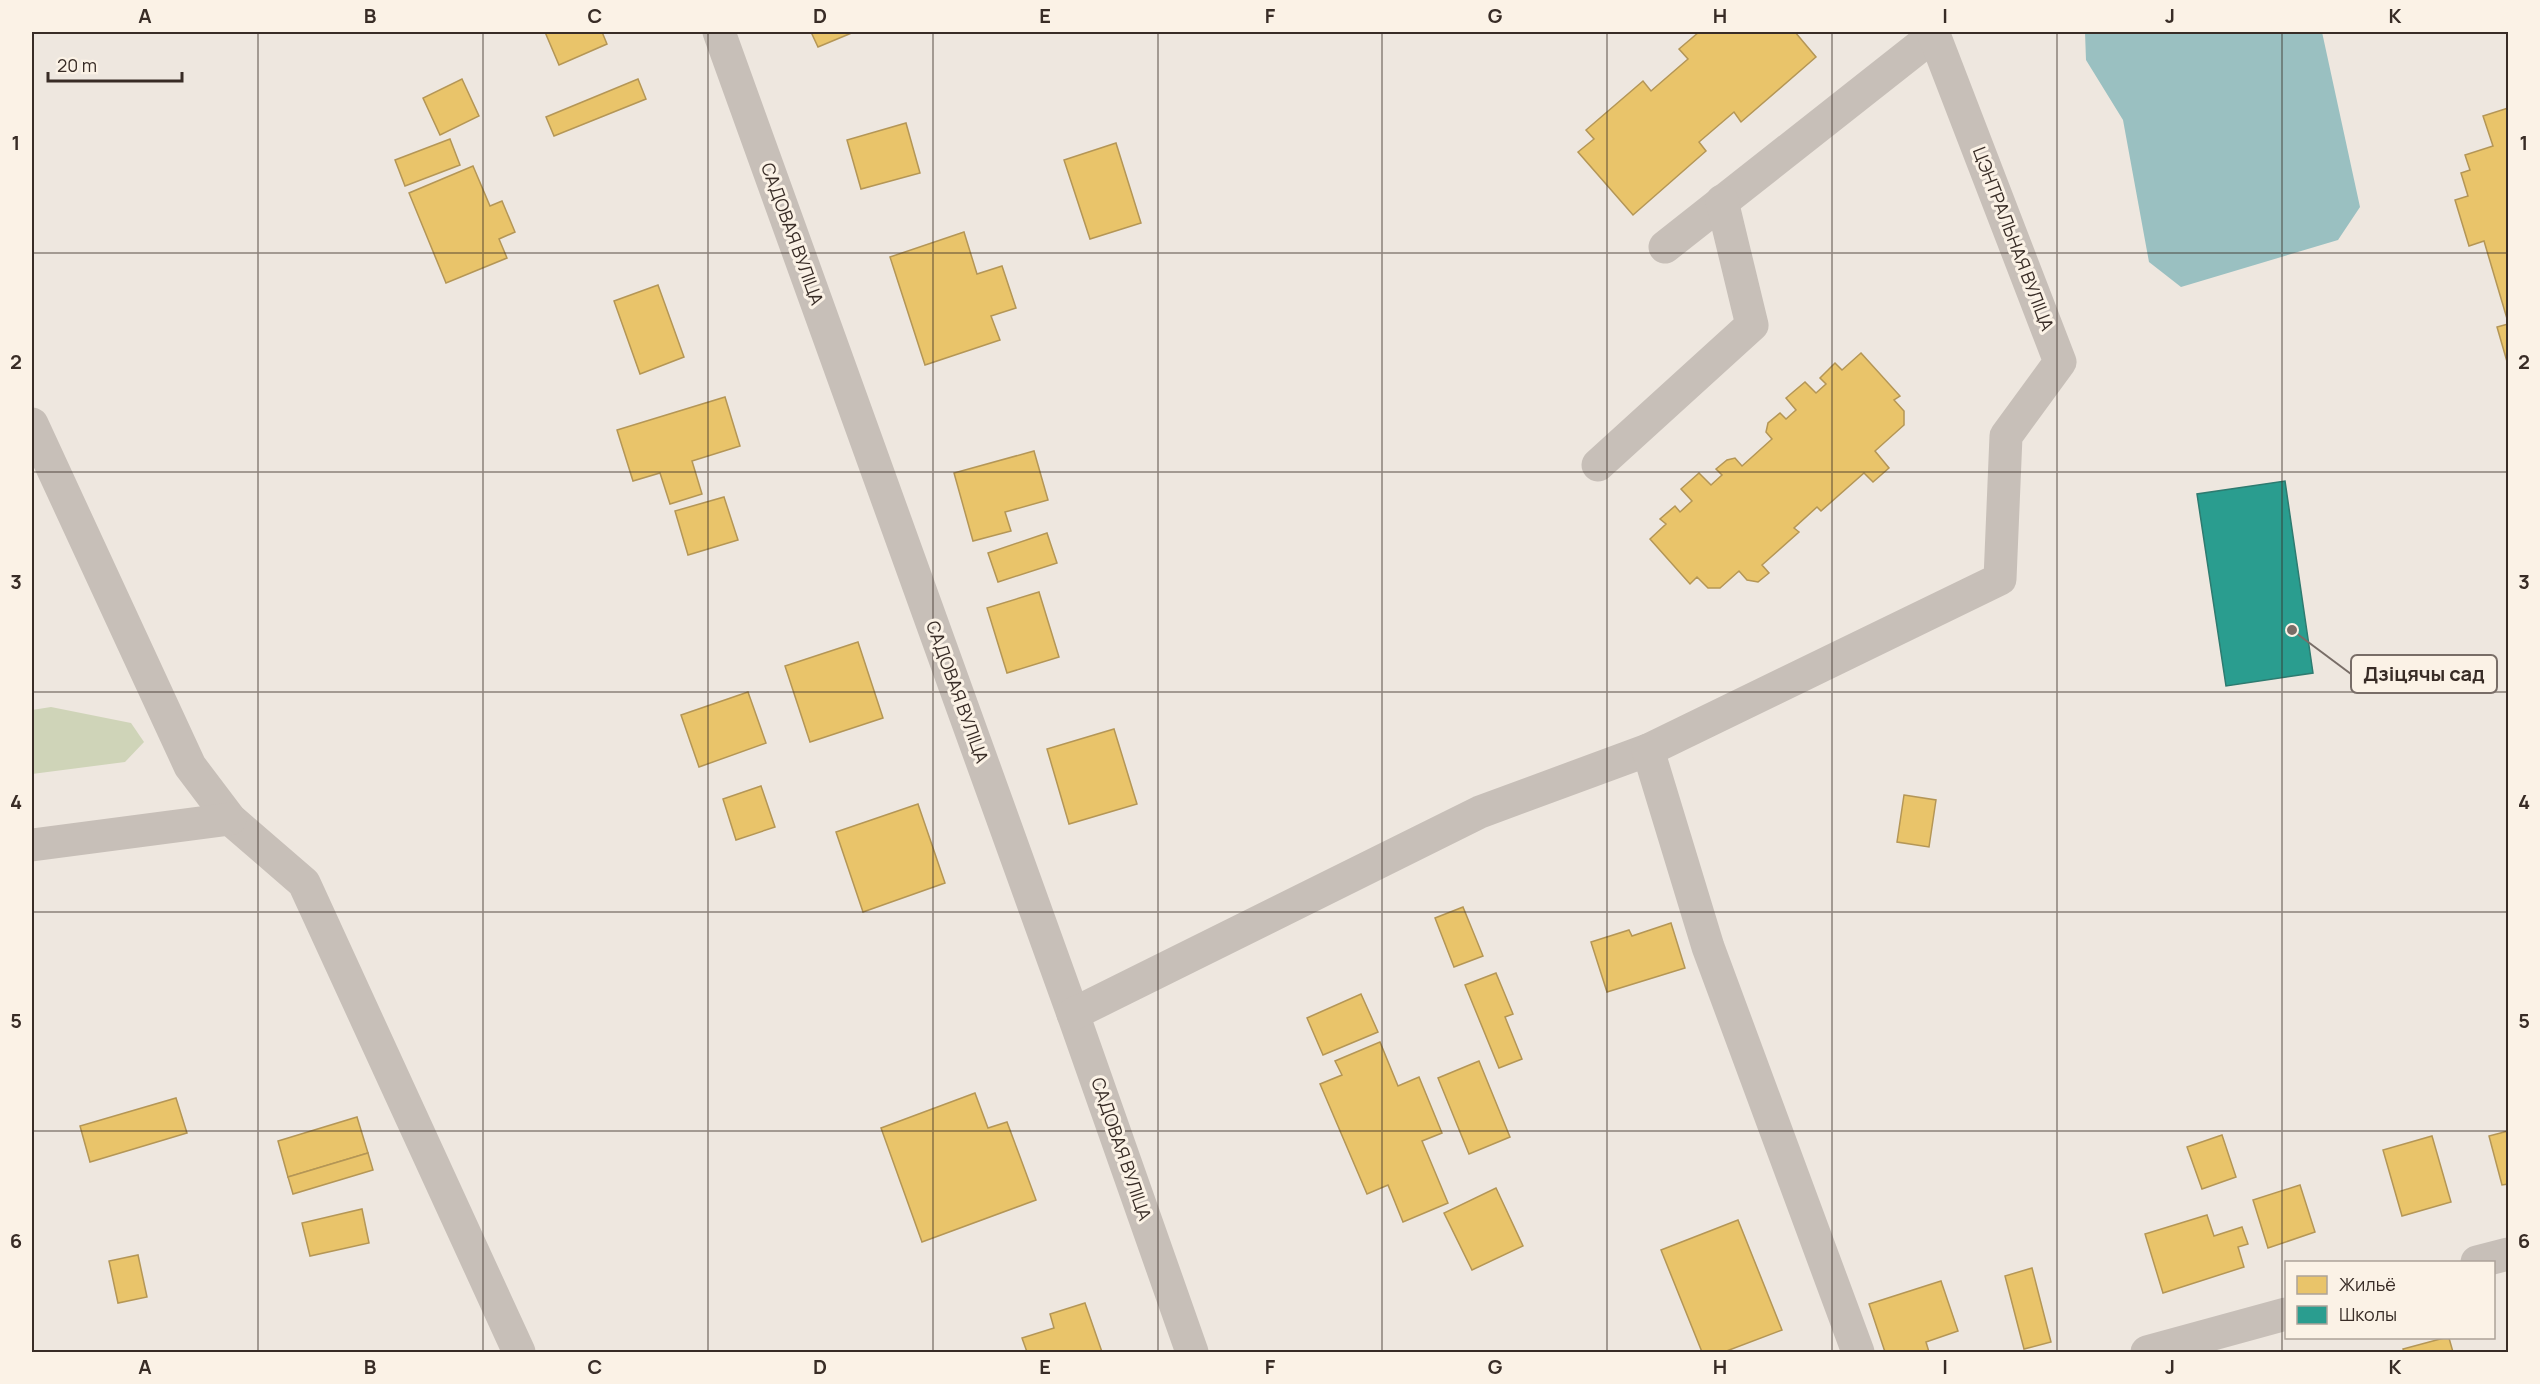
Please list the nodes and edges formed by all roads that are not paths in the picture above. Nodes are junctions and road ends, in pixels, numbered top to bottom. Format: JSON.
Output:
{"nodes":[{"id":1,"x":719,"y":32,"type":"edge"},
{"id":2,"x":1933,"y":33,"type":"edge"},
{"id":3,"x":1722,"y":201,"type":"junction"},
{"id":4,"x":1665,"y":246,"type":"dead end"},
{"id":5,"x":32,"y":424,"type":"edge"},
{"id":6,"x":1598,"y":465,"type":"dead end"},
{"id":7,"x":1648,"y":750,"type":"junction"},
{"id":8,"x":230,"y":819,"type":"junction"},
{"id":9,"x":32,"y":845,"type":"edge"},
{"id":10,"x":1073,"y":1014,"type":"junction"},
{"id":11,"x":2508,"y":1254,"type":"edge"},
{"id":12,"x":2484,"y":1261,"type":"edge"},
{"id":13,"x":2285,"y":1314,"type":"edge"},
{"id":14,"x":519,"y":1353,"type":"edge"},
{"id":15,"x":1192,"y":1353,"type":"edge"},
{"id":16,"x":1858,"y":1353,"type":"edge"},
{"id":17,"x":2147,"y":1353,"type":"edge"}],
"edges":[{"from":1,"to":10,"type":"street","name":"САДОВАЯ ВУЛІЦА"},
{"from":2,"to":3,"type":"street"},
{"from":2,"to":7,"type":"street","name":"ЦЭНТРАЛЬНАЯ ВУЛІЦА"},
{"from":3,"to":4,"type":"street"},
{"from":3,"to":6,"type":"street"},
{"from":5,"to":8,"type":"street"},
{"from":7,"to":10,"type":"street"},
{"from":7,"to":16,"type":"street"},
{"from":8,"to":9,"type":"street"},
{"from":8,"to":14,"type":"street"},
{"from":10,"to":15,"type":"street","name":"САДОВАЯ ВУЛІЦА"},
{"from":11,"to":12,"type":"street"},
{"from":13,"to":17,"type":"street"}]}
